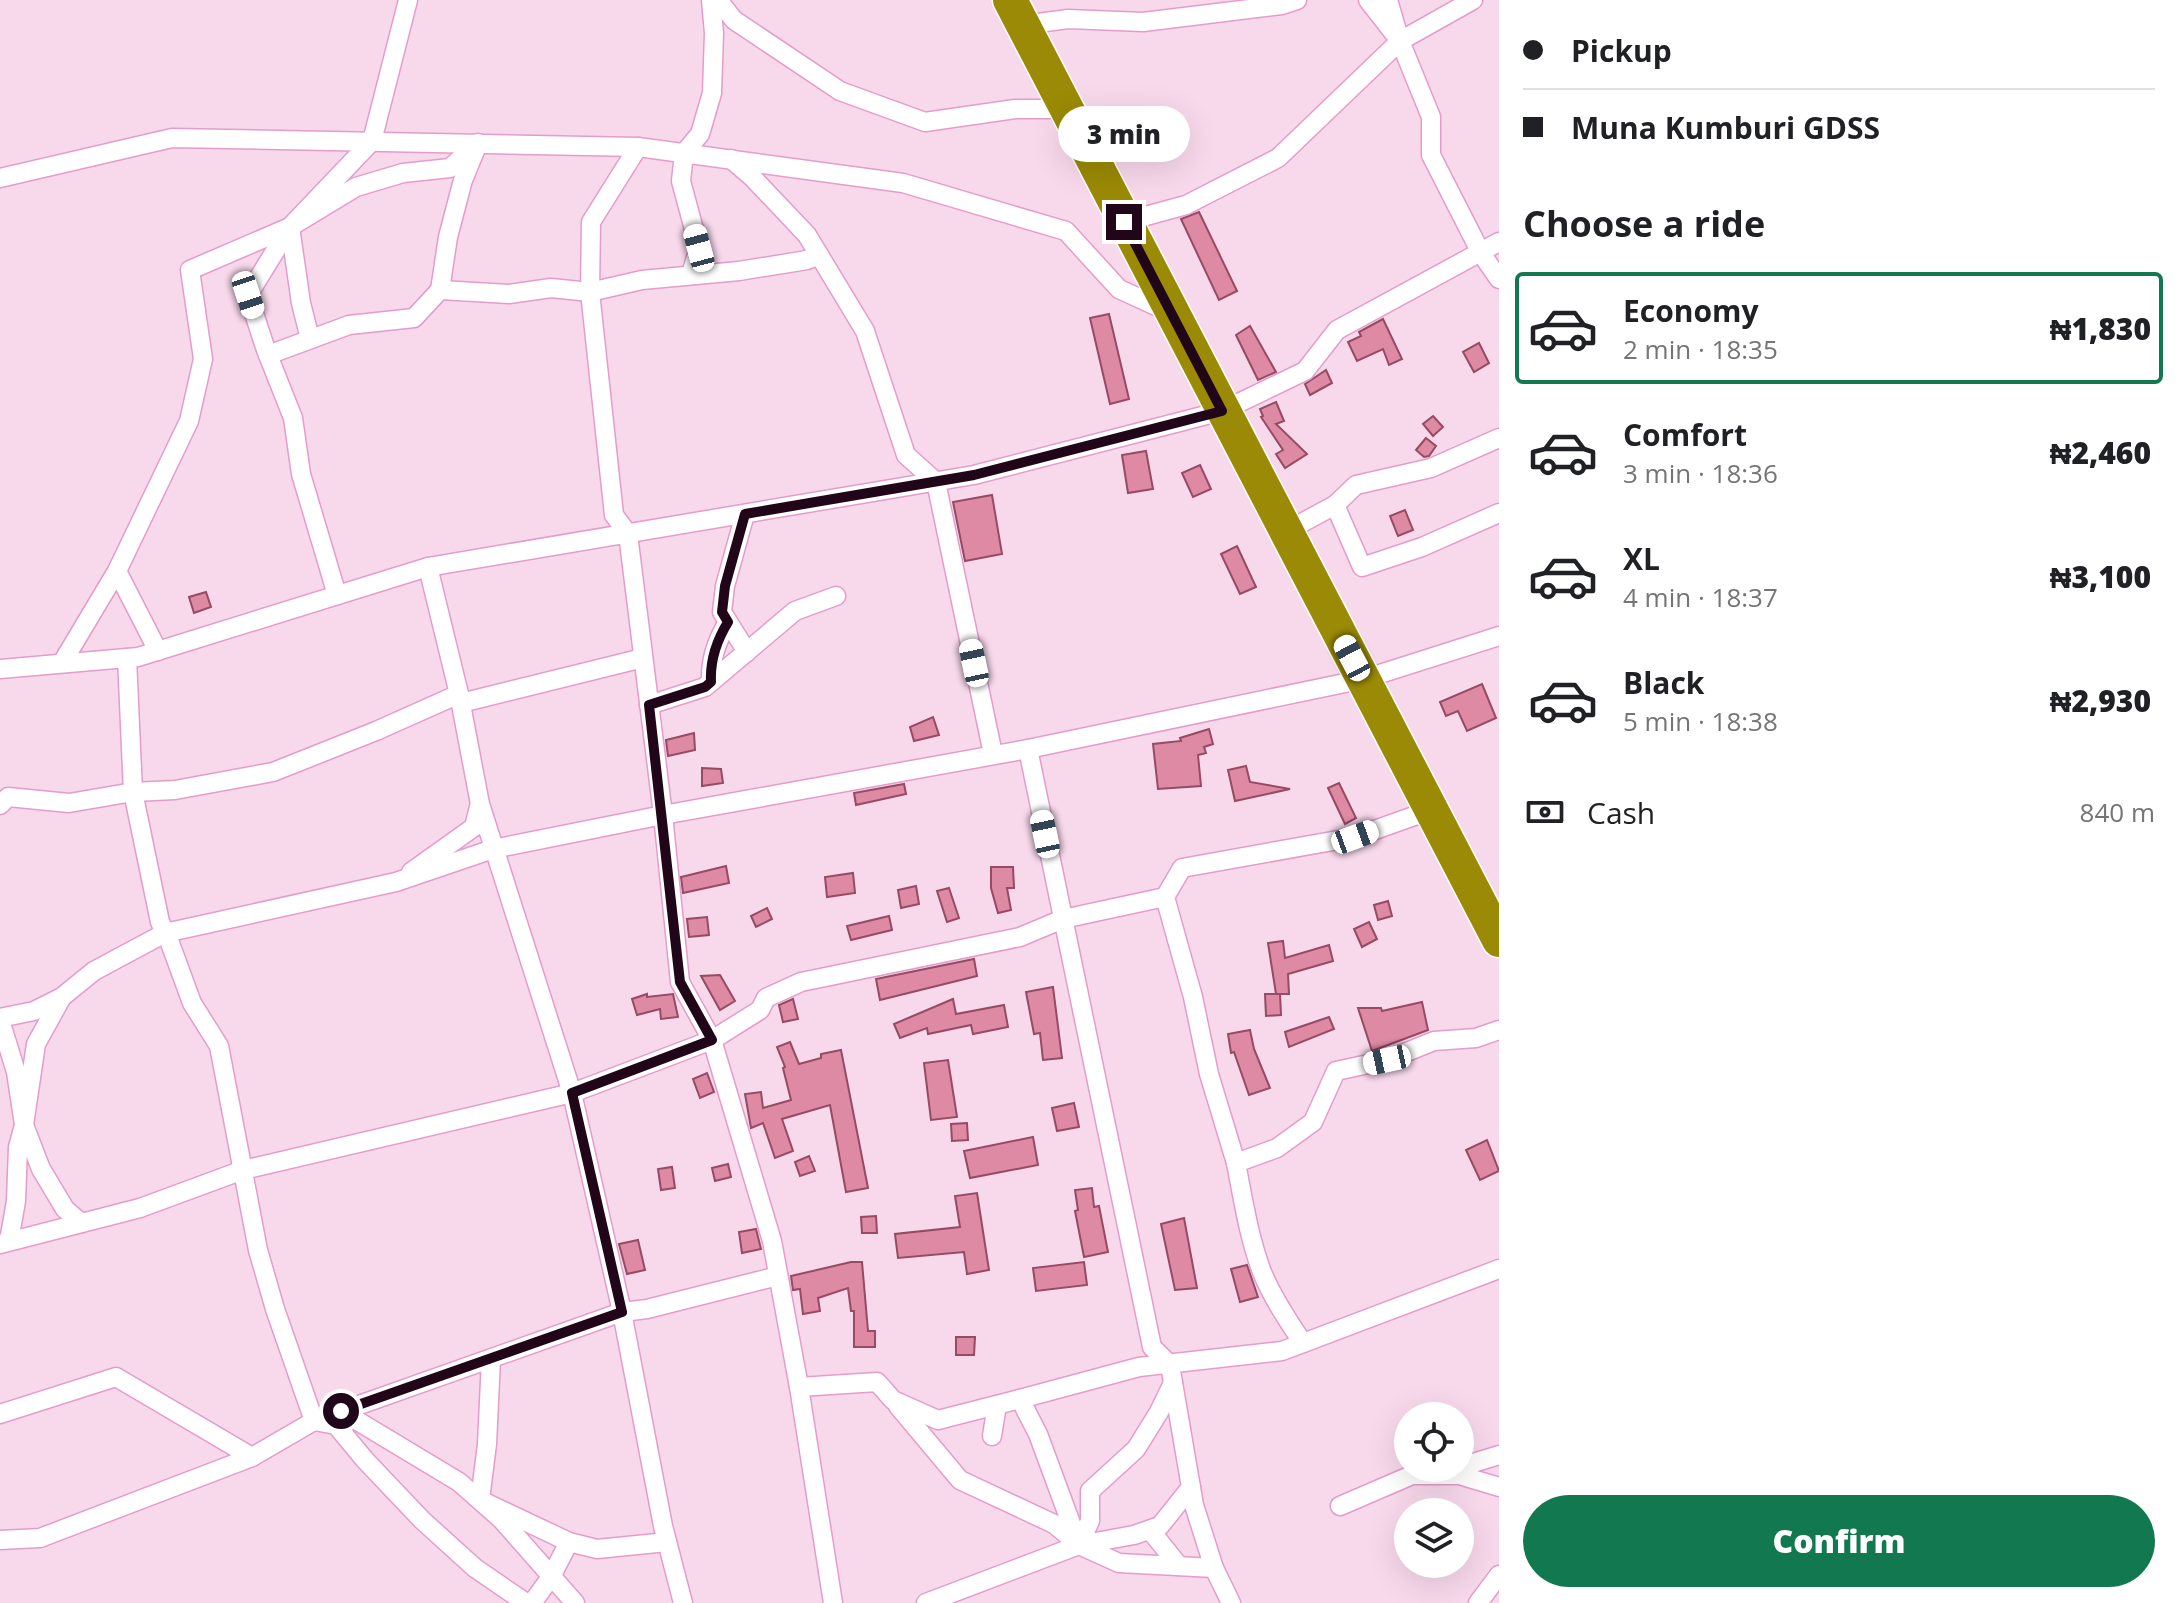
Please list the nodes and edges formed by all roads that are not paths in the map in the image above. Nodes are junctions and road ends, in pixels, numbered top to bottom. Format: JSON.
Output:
{"nodes":[{"id":1,"x":408,"y":0,"type":"edge"},
{"id":2,"x":711,"y":0,"type":"edge"},
{"id":3,"x":718,"y":0,"type":"edge"},
{"id":4,"x":1297,"y":0,"type":"edge"},
{"id":5,"x":1368,"y":0,"type":"edge"},
{"id":6,"x":1388,"y":0,"type":"edge"},
{"id":7,"x":1473,"y":0,"type":"edge"},
{"id":8,"x":1016,"y":12,"type":"edge"},
{"id":9,"x":1400,"y":41,"type":"junction"},
{"id":10,"x":1066,"y":109,"type":"junction"},
{"id":11,"x":372,"y":141,"type":"junction"},
{"id":12,"x":478,"y":143,"type":"junction"},
{"id":13,"x":638,"y":147,"type":"junction"},
{"id":14,"x":684,"y":153,"type":"junction"},
{"id":15,"x":731,"y":159,"type":"junction"},
{"id":16,"x":0,"y":178,"type":"edge"},
{"id":17,"x":1124,"y":222,"type":"junction"},
{"id":18,"x":290,"y":227,"type":"junction"},
{"id":19,"x":1499,"y":242,"type":"edge"},
{"id":20,"x":1481,"y":253,"type":"junction"},
{"id":21,"x":819,"y":255,"type":"junction"},
{"id":22,"x":691,"y":274,"type":"junction"},
{"id":23,"x":1499,"y":279,"type":"edge"},
{"id":24,"x":440,"y":290,"type":"junction"},
{"id":25,"x":590,"y":292,"type":"junction"},
{"id":26,"x":1171,"y":313,"type":"junction"},
{"id":27,"x":310,"y":339,"type":"junction"},
{"id":28,"x":268,"y":355,"type":"junction"},
{"id":29,"x":1222,"y":411,"type":"junction"},
{"id":30,"x":1499,"y":438,"type":"edge"},
{"id":31,"x":936,"y":482,"type":"junction"},
{"id":32,"x":1335,"y":505,"type":"junction"},
{"id":33,"x":1499,"y":513,"type":"edge"},
{"id":34,"x":745,"y":514,"type":"junction"},
{"id":35,"x":1285,"y":532,"type":"junction"},
{"id":36,"x":628,"y":534,"type":"junction"},
{"id":37,"x":428,"y":567,"type":"junction"},
{"id":38,"x":117,"y":571,"type":"junction"},
{"id":39,"x":337,"y":595,"type":"junction"},
{"id":40,"x":836,"y":596,"type":"dead end"},
{"id":41,"x":728,"y":622,"type":"junction"},
{"id":42,"x":1499,"y":636,"type":"edge"},
{"id":43,"x":158,"y":651,"type":"junction"},
{"id":44,"x":747,"y":652,"type":"junction"},
{"id":45,"x":127,"y":658,"type":"junction"},
{"id":46,"x":643,"y":658,"type":"junction"},
{"id":47,"x":62,"y":663,"type":"junction"},
{"id":48,"x":0,"y":669,"type":"edge"},
{"id":49,"x":1364,"y":679,"type":"junction"},
{"id":50,"x":711,"y":682,"type":"junction"},
{"id":51,"x":460,"y":698,"type":"junction"},
{"id":52,"x":649,"y":705,"type":"junction"},
{"id":53,"x":1028,"y":749,"type":"junction"},
{"id":54,"x":993,"y":754,"type":"junction"},
{"id":55,"x":133,"y":792,"type":"junction"},
{"id":56,"x":480,"y":804,"type":"junction"},
{"id":57,"x":0,"y":805,"type":"edge"},
{"id":58,"x":1431,"y":810,"type":"junction"},
{"id":59,"x":663,"y":815,"type":"junction"},
{"id":60,"x":493,"y":849,"type":"junction"},
{"id":61,"x":396,"y":882,"type":"junction"},
{"id":62,"x":1165,"y":897,"type":"junction"},
{"id":63,"x":1063,"y":919,"type":"junction"},
{"id":64,"x":165,"y":933,"type":"junction"},
{"id":65,"x":1499,"y":940,"type":"edge"},
{"id":66,"x":62,"y":997,"type":"junction"},
{"id":67,"x":0,"y":1019,"type":"edge"},
{"id":68,"x":1499,"y":1030,"type":"edge"},
{"id":69,"x":712,"y":1040,"type":"junction"},
{"id":70,"x":572,"y":1093,"type":"junction"},
{"id":71,"x":24,"y":1125,"type":"junction"},
{"id":72,"x":1236,"y":1163,"type":"junction"},
{"id":73,"x":243,"y":1170,"type":"junction"},
{"id":74,"x":81,"y":1223,"type":"junction"},
{"id":75,"x":5,"y":1243,"type":"edge"},
{"id":76,"x":1499,"y":1269,"type":"edge"},
{"id":77,"x":778,"y":1276,"type":"junction"},
{"id":78,"x":622,"y":1312,"type":"junction"},
{"id":79,"x":1303,"y":1343,"type":"junction"},
{"id":80,"x":491,"y":1359,"type":"junction"},
{"id":81,"x":1172,"y":1374,"type":"junction"},
{"id":82,"x":799,"y":1387,"type":"junction"},
{"id":83,"x":1020,"y":1399,"type":"junction"},
{"id":84,"x":893,"y":1400,"type":"junction"},
{"id":85,"x":997,"y":1405,"type":"junction"},
{"id":86,"x":341,"y":1411,"type":"junction"},
{"id":87,"x":0,"y":1414,"type":"edge"},
{"id":88,"x":314,"y":1421,"type":"junction"},
{"id":89,"x":992,"y":1436,"type":"dead end"},
{"id":90,"x":1499,"y":1455,"type":"edge"},
{"id":91,"x":252,"y":1457,"type":"junction"},
{"id":92,"x":1474,"y":1463,"type":"edge"},
{"id":93,"x":1474,"y":1480,"type":"edge"},
{"id":94,"x":1396,"y":1482,"type":"edge"},
{"id":95,"x":1191,"y":1487,"type":"junction"},
{"id":96,"x":1499,"y":1487,"type":"edge"},
{"id":97,"x":480,"y":1500,"type":"junction"},
{"id":98,"x":1340,"y":1506,"type":"dead end"},
{"id":99,"x":1150,"y":1530,"type":"junction"},
{"id":100,"x":0,"y":1540,"type":"edge"},
{"id":101,"x":569,"y":1542,"type":"junction"},
{"id":102,"x":667,"y":1542,"type":"junction"},
{"id":103,"x":1079,"y":1545,"type":"junction"},
{"id":104,"x":1179,"y":1566,"type":"junction"},
{"id":105,"x":1214,"y":1568,"type":"junction"},
{"id":106,"x":1499,"y":1575,"type":"edge"},
{"id":107,"x":551,"y":1577,"type":"junction"},
{"id":108,"x":529,"y":1603,"type":"edge"},
{"id":109,"x":575,"y":1603,"type":"edge"},
{"id":110,"x":683,"y":1603,"type":"edge"},
{"id":111,"x":833,"y":1603,"type":"edge"},
{"id":112,"x":926,"y":1603,"type":"edge"},
{"id":113,"x":1231,"y":1603,"type":"edge"},
{"id":114,"x":1478,"y":1603,"type":"edge"}],
"edges":[{"from":1,"to":11,"type":"street"},
{"from":2,"to":14,"type":"street"},
{"from":3,"to":10,"type":"street"},
{"from":4,"to":8,"type":"street"},
{"from":5,"to":9,"type":"street"},
{"from":6,"to":9,"type":"street"},
{"from":7,"to":9,"type":"street"},
{"from":8,"to":10,"type":"highway"},
{"from":9,"to":17,"type":"street"},
{"from":9,"to":20,"type":"street"},
{"from":10,"to":17,"type":"highway"},
{"from":11,"to":12,"type":"street"},
{"from":11,"to":16,"type":"street"},
{"from":11,"to":18,"type":"street"},
{"from":12,"to":13,"type":"street"},
{"from":12,"to":18,"type":"street"},
{"from":12,"to":24,"type":"street"},
{"from":13,"to":14,"type":"street"},
{"from":13,"to":25,"type":"street"},
{"from":14,"to":15,"type":"street"},
{"from":14,"to":22,"type":"street"},
{"from":15,"to":21,"type":"street"},
{"from":15,"to":26,"type":"street"},
{"from":17,"to":26,"type":"highway"},
{"from":18,"to":27,"type":"street"},
{"from":18,"to":28,"type":"street"},
{"from":18,"to":38,"type":"street"},
{"from":19,"to":20,"type":"street"},
{"from":20,"to":23,"type":"street"},
{"from":20,"to":29,"type":"street"},
{"from":21,"to":22,"type":"street"},
{"from":21,"to":31,"type":"street"},
{"from":22,"to":25,"type":"street"},
{"from":24,"to":25,"type":"street"},
{"from":24,"to":27,"type":"street"},
{"from":25,"to":36,"type":"street"},
{"from":26,"to":29,"type":"highway"},
{"from":27,"to":28,"type":"street"},
{"from":28,"to":39,"type":"street"},
{"from":29,"to":31,"type":"street"},
{"from":29,"to":35,"type":"highway"},
{"from":30,"to":32,"type":"street"},
{"from":31,"to":34,"type":"street"},
{"from":31,"to":54,"type":"street"},
{"from":32,"to":33,"type":"street"},
{"from":32,"to":35,"type":"street"},
{"from":34,"to":36,"type":"street"},
{"from":34,"to":41,"type":"street"},
{"from":35,"to":49,"type":"highway"},
{"from":36,"to":37,"type":"street"},
{"from":36,"to":46,"type":"street"},
{"from":37,"to":39,"type":"street"},
{"from":37,"to":51,"type":"street"},
{"from":38,"to":43,"type":"street"},
{"from":38,"to":47,"type":"street"},
{"from":39,"to":43,"type":"street"},
{"from":40,"to":44,"type":"street"},
{"from":41,"to":44,"type":"street"},
{"from":41,"to":50,"type":"street"},
{"from":42,"to":49,"type":"street"},
{"from":43,"to":45,"type":"street"},
{"from":44,"to":50,"type":"street"},
{"from":45,"to":47,"type":"street"},
{"from":45,"to":55,"type":"street"},
{"from":46,"to":51,"type":"street"},
{"from":46,"to":52,"type":"street"},
{"from":47,"to":48,"type":"street"},
{"from":49,"to":53,"type":"street"},
{"from":49,"to":58,"type":"highway"},
{"from":50,"to":52,"type":"street"},
{"from":51,"to":55,"type":"street"},
{"from":51,"to":56,"type":"street"},
{"from":52,"to":59,"type":"street"},
{"from":53,"to":54,"type":"street"},
{"from":53,"to":63,"type":"street"},
{"from":54,"to":59,"type":"street"},
{"from":55,"to":57,"type":"street"},
{"from":55,"to":64,"type":"street"},
{"from":56,"to":60,"type":"street"},
{"from":56,"to":61,"type":"street"},
{"from":58,"to":62,"type":"street"},
{"from":58,"to":65,"type":"highway"},
{"from":59,"to":60,"type":"street"},
{"from":59,"to":69,"type":"street"},
{"from":60,"to":61,"type":"street"},
{"from":60,"to":70,"type":"street"},
{"from":61,"to":64,"type":"street"},
{"from":62,"to":63,"type":"street"},
{"from":62,"to":72,"type":"street"},
{"from":63,"to":69,"type":"street"},
{"from":63,"to":81,"type":"street"},
{"from":64,"to":66,"type":"street"},
{"from":64,"to":73,"type":"street"},
{"from":66,"to":67,"type":"street"},
{"from":66,"to":71,"type":"street"},
{"from":67,"to":71,"type":"street"},
{"from":68,"to":72,"type":"street"},
{"from":69,"to":70,"type":"street"},
{"from":69,"to":77,"type":"street"},
{"from":70,"to":73,"type":"street"},
{"from":70,"to":78,"type":"street"},
{"from":71,"to":74,"type":"street"},
{"from":71,"to":75,"type":"street"},
{"from":72,"to":79,"type":"street"},
{"from":73,"to":74,"type":"street"},
{"from":73,"to":88,"type":"street"},
{"from":74,"to":75,"type":"street"},
{"from":76,"to":79,"type":"street"},
{"from":77,"to":78,"type":"street"},
{"from":77,"to":82,"type":"street"},
{"from":78,"to":80,"type":"street"},
{"from":78,"to":102,"type":"street"},
{"from":79,"to":81,"type":"street"},
{"from":80,"to":86,"type":"street"},
{"from":80,"to":97,"type":"street"},
{"from":81,"to":83,"type":"street"},
{"from":81,"to":95,"type":"street"},
{"from":81,"to":103,"type":"street"},
{"from":82,"to":84,"type":"street"},
{"from":82,"to":111,"type":"street"},
{"from":83,"to":85,"type":"street"},
{"from":83,"to":103,"type":"street"},
{"from":84,"to":85,"type":"street"},
{"from":84,"to":103,"type":"street"},
{"from":85,"to":89,"type":"street"},
{"from":86,"to":88,"type":"street"},
{"from":86,"to":97,"type":"street"},
{"from":87,"to":91,"type":"street"},
{"from":88,"to":91,"type":"street"},
{"from":88,"to":108,"type":"street"},
{"from":90,"to":92,"type":"street"},
{"from":91,"to":100,"type":"street"},
{"from":93,"to":96,"type":"street"},
{"from":94,"to":98,"type":"street"},
{"from":95,"to":99,"type":"street"},
{"from":95,"to":105,"type":"street"},
{"from":97,"to":101,"type":"street"},
{"from":97,"to":107,"type":"street"},
{"from":99,"to":103,"type":"street"},
{"from":99,"to":104,"type":"street"},
{"from":101,"to":102,"type":"street"},
{"from":101,"to":107,"type":"street"},
{"from":102,"to":110,"type":"street"},
{"from":103,"to":104,"type":"street"},
{"from":103,"to":112,"type":"street"},
{"from":104,"to":105,"type":"street"},
{"from":105,"to":113,"type":"street"},
{"from":106,"to":114,"type":"street"},
{"from":107,"to":108,"type":"street"},
{"from":107,"to":109,"type":"street"}]}
